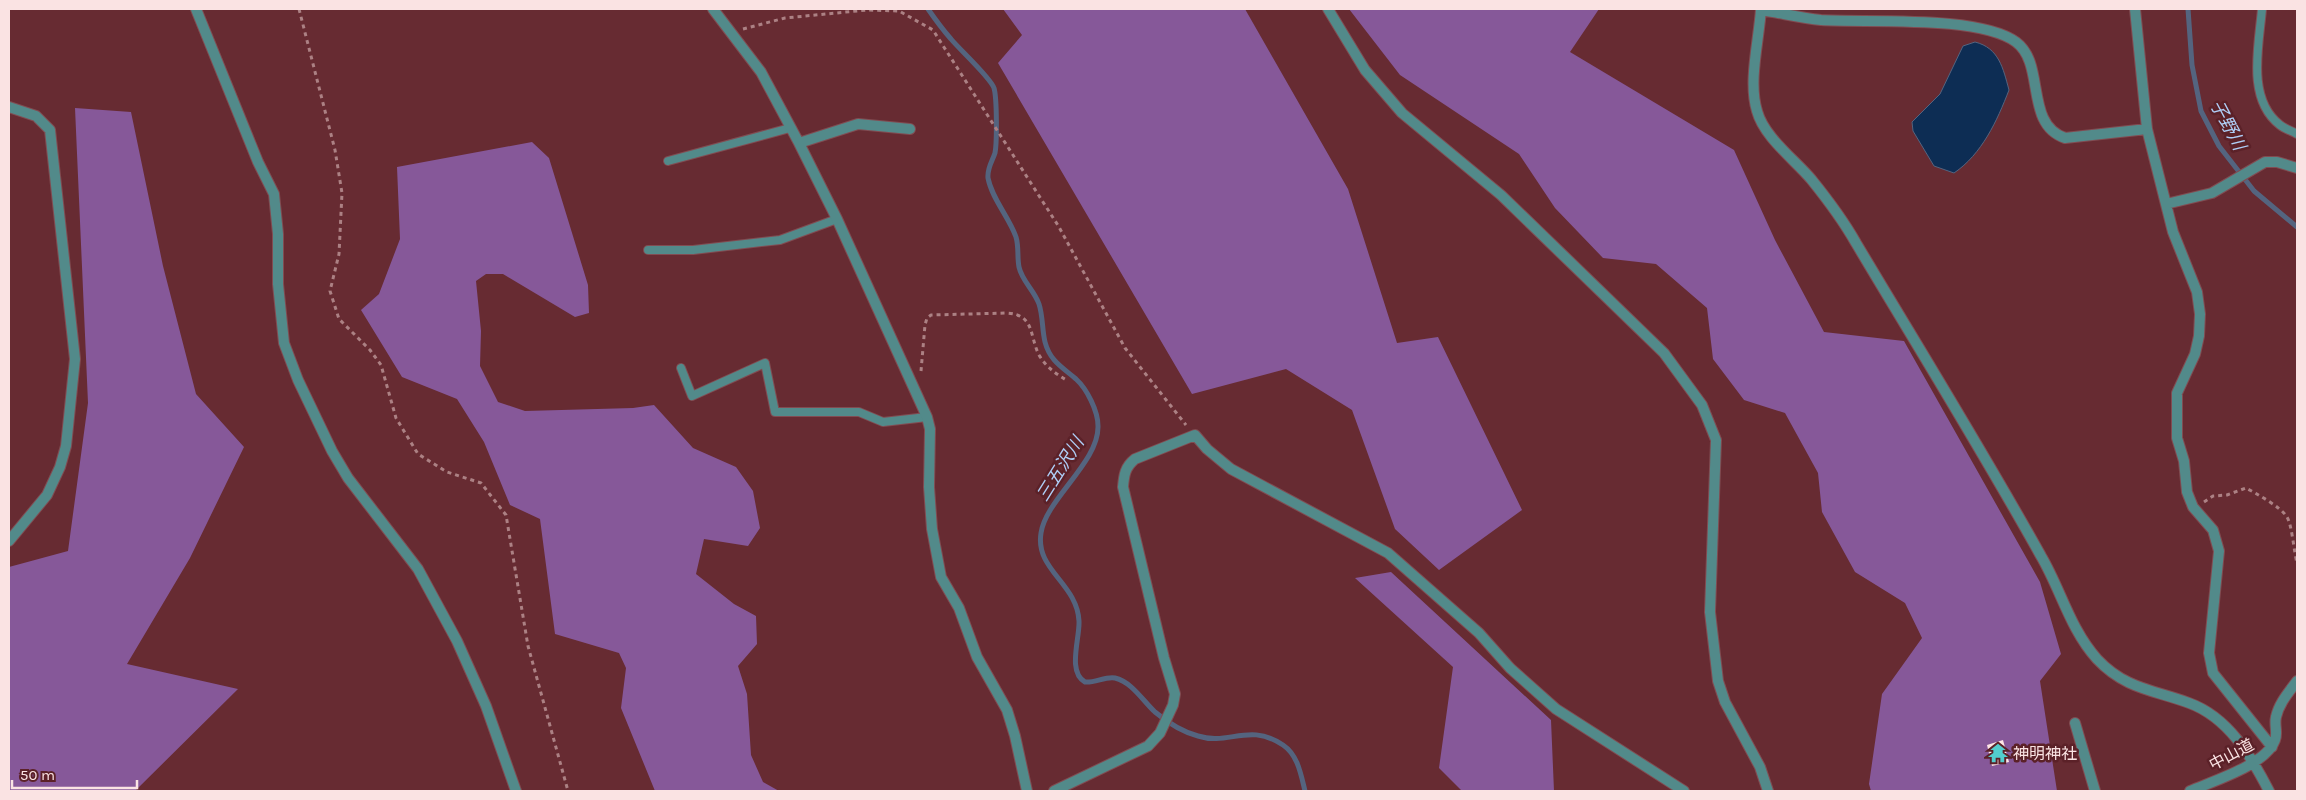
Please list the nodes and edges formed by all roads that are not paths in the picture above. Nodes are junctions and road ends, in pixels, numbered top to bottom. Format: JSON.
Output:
{"nodes":[{"id":1,"x":196,"y":9,"type":"edge"},
{"id":2,"x":713,"y":9,"type":"edge"},
{"id":3,"x":1328,"y":9,"type":"edge"},
{"id":4,"x":1761,"y":9,"type":"edge"},
{"id":5,"x":2135,"y":9,"type":"edge"},
{"id":6,"x":2262,"y":9,"type":"edge"},
{"id":7,"x":9,"y":106,"type":"edge"},
{"id":8,"x":790,"y":128,"type":"junction"},
{"id":9,"x":910,"y":129,"type":"dead end"},
{"id":10,"x":2148,"y":129,"type":"junction"},
{"id":11,"x":2297,"y":134,"type":"edge"},
{"id":12,"x":799,"y":143,"type":"junction"},
{"id":13,"x":668,"y":161,"type":"dead end"},
{"id":14,"x":2297,"y":168,"type":"edge"},
{"id":15,"x":2166,"y":204,"type":"junction"},
{"id":16,"x":837,"y":219,"type":"junction"},
{"id":17,"x":648,"y":250,"type":"dead end"},
{"id":18,"x":681,"y":368,"type":"dead end"},
{"id":19,"x":927,"y":418,"type":"junction"},
{"id":20,"x":9,"y":541,"type":"edge"},
{"id":21,"x":2297,"y":681,"type":"edge"},
{"id":22,"x":2076,"y":723,"type":"dead end"},
{"id":23,"x":2272,"y":747,"type":"junction"},
{"id":24,"x":2255,"y":762,"type":"junction"},
{"id":25,"x":516,"y":791,"type":"edge"},
{"id":26,"x":1026,"y":791,"type":"edge"},
{"id":27,"x":1054,"y":791,"type":"edge"},
{"id":28,"x":1684,"y":791,"type":"edge"},
{"id":29,"x":1768,"y":791,"type":"edge"},
{"id":30,"x":2095,"y":791,"type":"edge"},
{"id":31,"x":2190,"y":791,"type":"edge"},
{"id":32,"x":2269,"y":791,"type":"edge"}],
"edges":[{"from":1,"to":25,"type":"street"},
{"from":2,"to":8,"type":"street"},
{"from":3,"to":29,"type":"street"},
{"from":4,"to":10,"type":"street"},
{"from":4,"to":24,"type":"street"},
{"from":5,"to":10,"type":"street"},
{"from":6,"to":11,"type":"lane"},
{"from":7,"to":20,"type":"street"},
{"from":8,"to":12,"type":"street"},
{"from":8,"to":13,"type":"lane"},
{"from":9,"to":12,"type":"street"},
{"from":10,"to":15,"type":"street"},
{"from":12,"to":16,"type":"street"},
{"from":14,"to":15,"type":"street"},
{"from":15,"to":23,"type":"street"},
{"from":16,"to":17,"type":"lane"},
{"from":16,"to":19,"type":"street"},
{"from":18,"to":19,"type":"lane"},
{"from":19,"to":26,"type":"street"},
{"from":21,"to":23,"type":"street","name":"中山道"},
{"from":22,"to":30,"type":"street"},
{"from":23,"to":24,"type":"street","name":"中山道"},
{"from":24,"to":31,"type":"street","name":"中山道"},
{"from":24,"to":32,"type":"street"},
{"from":27,"to":28,"type":"street"}]}
